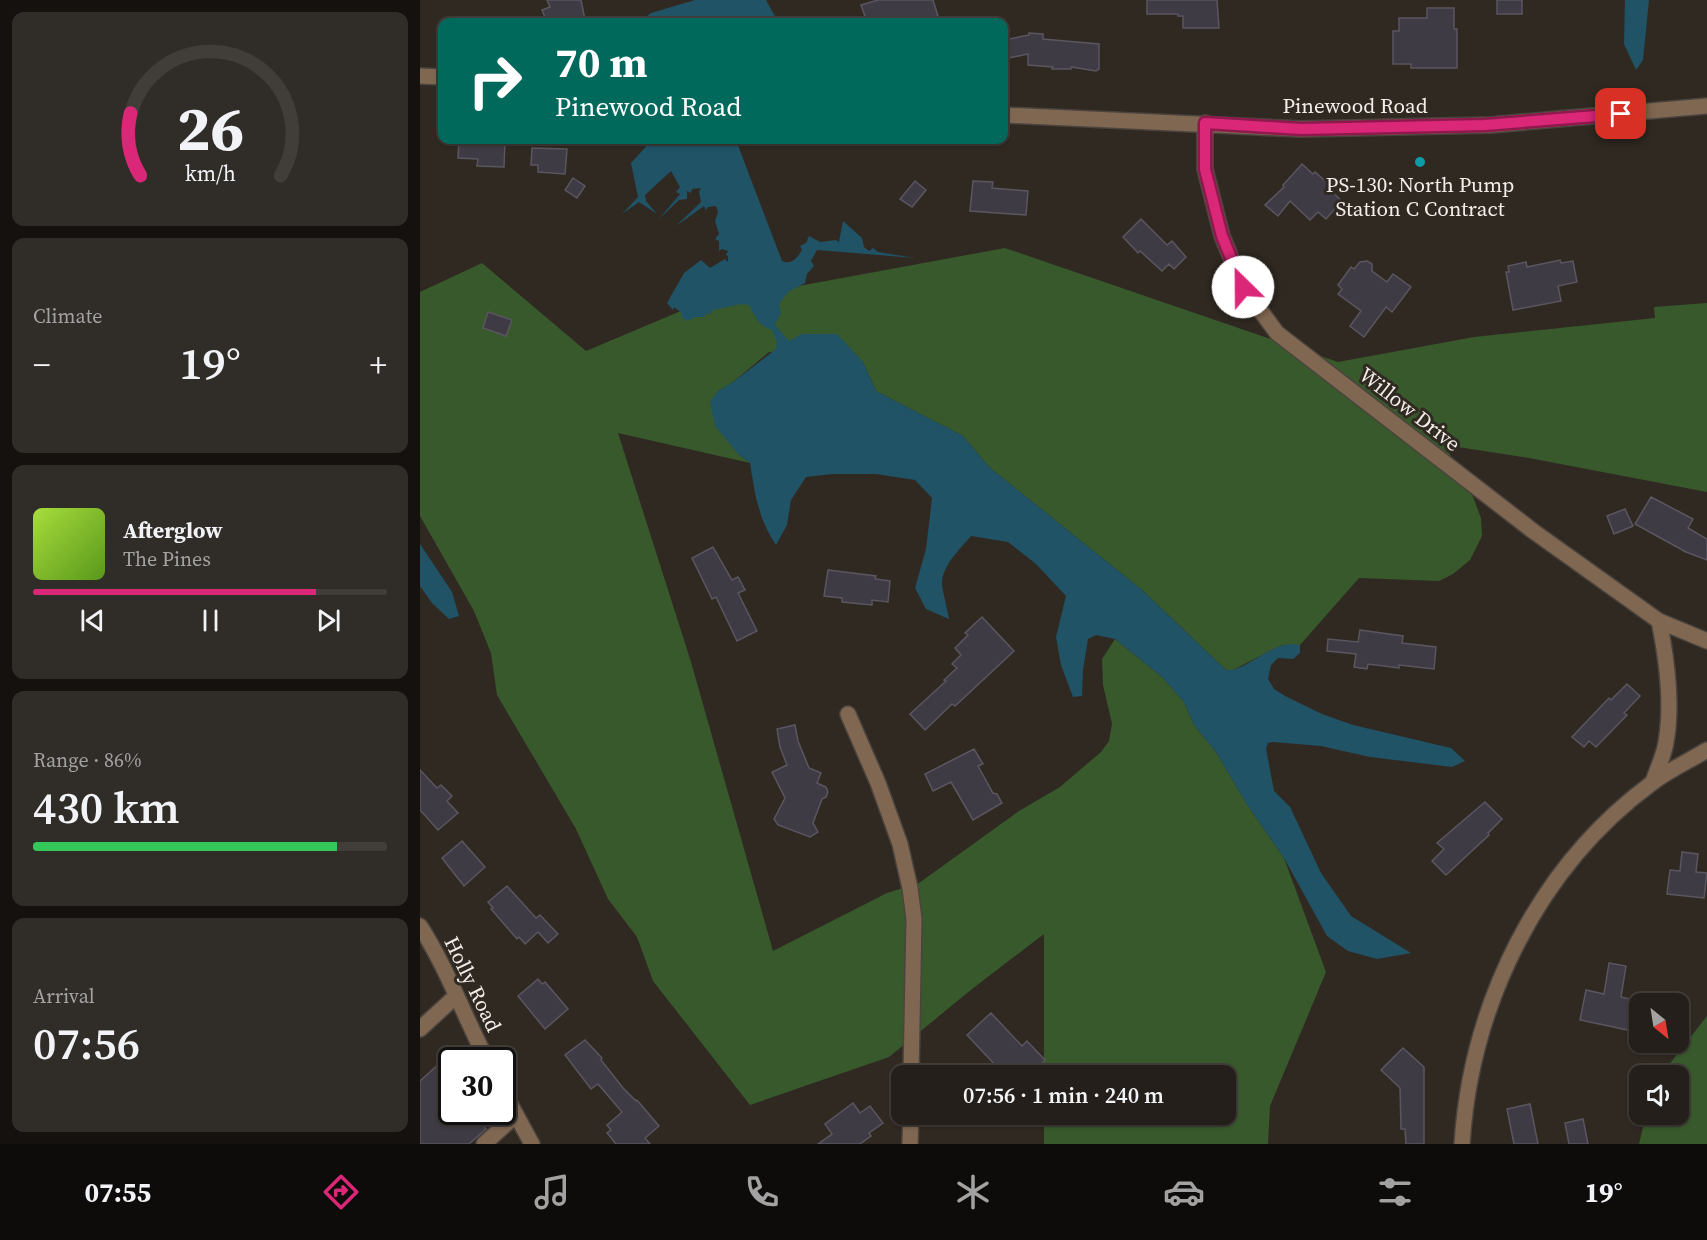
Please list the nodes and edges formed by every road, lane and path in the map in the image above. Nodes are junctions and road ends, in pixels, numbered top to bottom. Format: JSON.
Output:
{"nodes":[{"id":1,"x":420,"y":76,"type":"edge"},
{"id":2,"x":438,"y":77,"type":"edge"},
{"id":3,"x":1707,"y":106,"type":"edge"},
{"id":4,"x":1008,"y":115,"type":"edge"},
{"id":5,"x":1205,"y":123,"type":"junction"},
{"id":6,"x":1659,"y":621,"type":"junction"},
{"id":7,"x":1707,"y":641,"type":"edge"},
{"id":8,"x":848,"y":714,"type":"dead end"},
{"id":9,"x":1707,"y":750,"type":"edge"},
{"id":10,"x":1653,"y":782,"type":"junction"},
{"id":11,"x":420,"y":926,"type":"edge"},
{"id":12,"x":456,"y":996,"type":"junction"},
{"id":13,"x":420,"y":1029,"type":"edge"},
{"id":14,"x":481,"y":1047,"type":"edge"},
{"id":15,"x":911,"y":1065,"type":"edge"},
{"id":16,"x":516,"y":1115,"type":"edge"},
{"id":17,"x":505,"y":1125,"type":"edge"},
{"id":18,"x":911,"y":1125,"type":"edge"},
{"id":19,"x":484,"y":1144,"type":"edge"},
{"id":20,"x":532,"y":1144,"type":"edge"},
{"id":21,"x":910,"y":1144,"type":"edge"},
{"id":22,"x":1462,"y":1144,"type":"edge"}],
"edges":[{"from":1,"to":2,"type":"street"},
{"from":3,"to":5,"type":"street","name":"Pinewood Road"},
{"from":4,"to":5,"type":"street","name":"Pinewood Road"},
{"from":5,"to":6,"type":"street","name":"Willow Drive"},
{"from":6,"to":7,"type":"street","name":"Willow Drive"},
{"from":6,"to":10,"type":"street"},
{"from":8,"to":15,"type":"street"},
{"from":9,"to":10,"type":"street"},
{"from":10,"to":22,"type":"street"},
{"from":11,"to":12,"type":"street","name":"Holly Road"},
{"from":12,"to":13,"type":"street"},
{"from":12,"to":14,"type":"street","name":"Holly Road"},
{"from":16,"to":20,"type":"street"},
{"from":17,"to":19,"type":"street"},
{"from":18,"to":21,"type":"street"}]}
